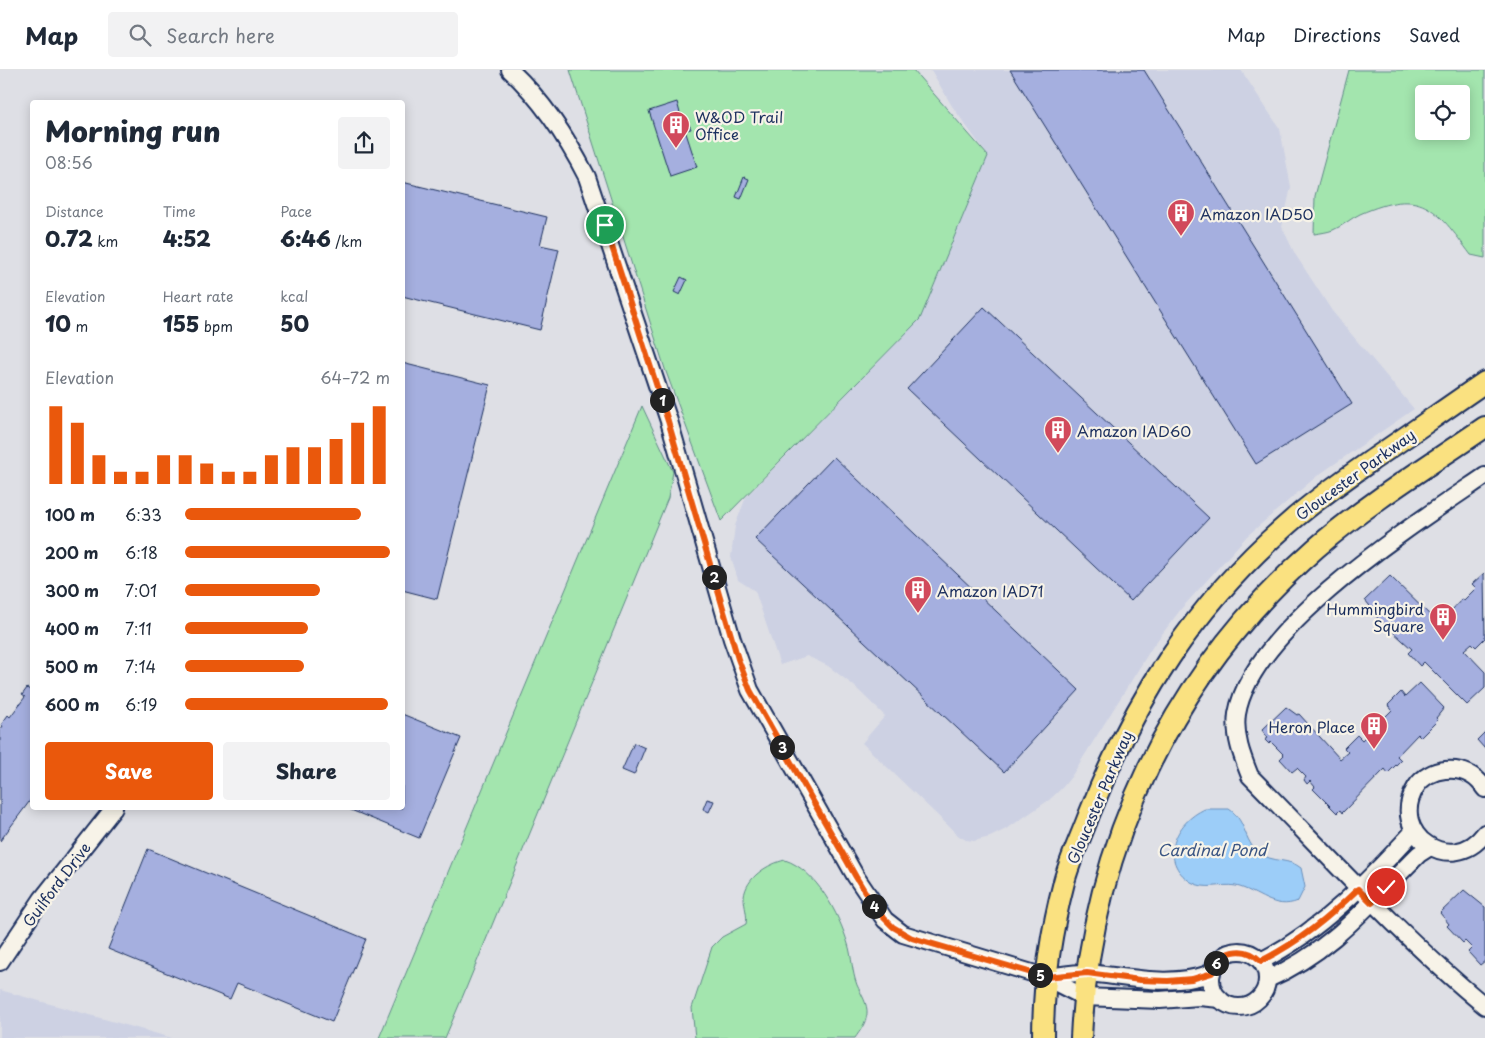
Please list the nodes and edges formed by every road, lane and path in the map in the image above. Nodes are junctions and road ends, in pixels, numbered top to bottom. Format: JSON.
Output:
{"nodes":[{"id":1,"x":510,"y":70,"type":"edge"},
{"id":2,"x":1485,"y":382,"type":"edge"},
{"id":3,"x":1485,"y":427,"type":"edge"},
{"id":4,"x":1485,"y":476,"type":"edge"},
{"id":5,"x":1485,"y":789,"type":"edge"},
{"id":6,"x":112,"y":810,"type":"edge"},
{"id":7,"x":1414,"y":832,"type":"junction"},
{"id":8,"x":1485,"y":833,"type":"edge"},
{"id":9,"x":1430,"y":847,"type":"junction"},
{"id":10,"x":1358,"y":889,"type":"junction"},
{"id":11,"x":1372,"y":903,"type":"junction"},
{"id":12,"x":1261,"y":961,"type":"junction"},
{"id":13,"x":0,"y":962,"type":"edge"},
{"id":14,"x":1087,"y":973,"type":"junction"},
{"id":15,"x":1212,"y":973,"type":"junction"},
{"id":16,"x":1046,"y":977,"type":"junction"},
{"id":17,"x":1268,"y":979,"type":"junction"},
{"id":18,"x":1084,"y":997,"type":"junction"},
{"id":19,"x":1220,"y":1000,"type":"junction"},
{"id":20,"x":1485,"y":1006,"type":"edge"},
{"id":21,"x":1043,"y":1038,"type":"edge"},
{"id":22,"x":1081,"y":1038,"type":"edge"}],
"edges":[{"from":1,"to":16,"type":"street"},
{"from":2,"to":16,"type":"main road","name":"Gloucester Parkway"},
{"from":3,"to":14,"type":"main road"},
{"from":4,"to":10,"type":"street"},
{"from":5,"to":7,"type":"street"},
{"from":6,"to":13,"type":"street","name":"Guilford Drive"},
{"from":7,"to":9,"type":"street"},
{"from":7,"to":10,"type":"street"},
{"from":8,"to":9,"type":"street"},
{"from":9,"to":11,"type":"street"},
{"from":10,"to":11,"type":"street"},
{"from":10,"to":12,"type":"street"},
{"from":11,"to":17,"type":"street"},
{"from":11,"to":20,"type":"street"},
{"from":12,"to":15,"type":"street"},
{"from":12,"to":17,"type":"street"},
{"from":14,"to":15,"type":"street"},
{"from":14,"to":16,"type":"street"},
{"from":14,"to":18,"type":"main road"},
{"from":15,"to":19,"type":"street"},
{"from":16,"to":18,"type":"street"},
{"from":16,"to":21,"type":"main road","name":"Gloucester Parkway"},
{"from":17,"to":19,"type":"street"},
{"from":18,"to":19,"type":"street"},
{"from":18,"to":22,"type":"main road"}]}
